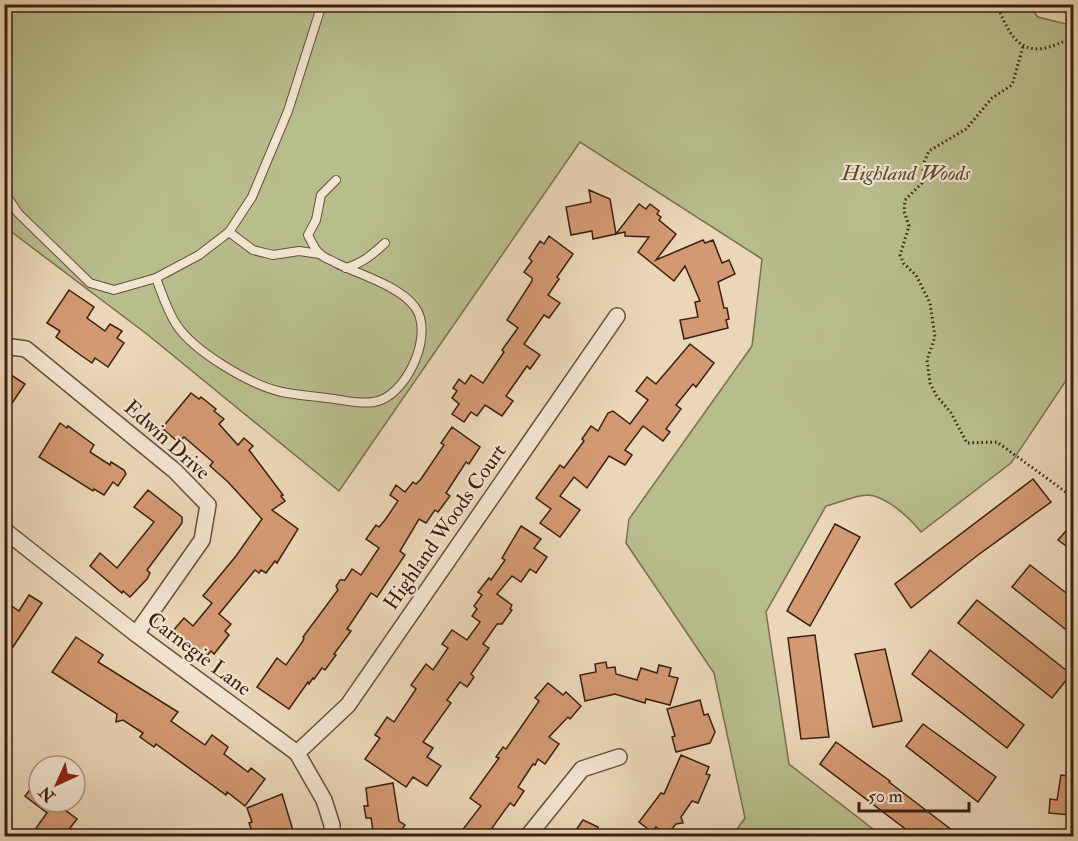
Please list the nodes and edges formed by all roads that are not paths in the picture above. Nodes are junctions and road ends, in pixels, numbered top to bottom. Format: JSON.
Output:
{"nodes":[{"id":1,"x":322,"y":4,"type":"edge"},
{"id":2,"x":336,"y":180,"type":"dead end"},
{"id":3,"x":4,"y":192,"type":"edge"},
{"id":4,"x":229,"y":232,"type":"junction"},
{"id":5,"x":385,"y":243,"type":"dead end"},
{"id":6,"x":320,"y":254,"type":"junction"},
{"id":7,"x":346,"y":268,"type":"junction"},
{"id":8,"x":156,"y":279,"type":"junction"},
{"id":9,"x":617,"y":316,"type":"dead end"},
{"id":10,"x":4,"y":346,"type":"edge"},
{"id":11,"x":4,"y":530,"type":"edge"},
{"id":12,"x":136,"y":634,"type":"junction"},
{"id":13,"x":297,"y":753,"type":"junction"},
{"id":14,"x":619,"y":757,"type":"dead end"},
{"id":15,"x":332,"y":837,"type":"edge"},
{"id":16,"x":528,"y":837,"type":"edge"}],
"edges":[{"from":1,"to":4,"type":"lane"},
{"from":2,"to":6,"type":"lane"},
{"from":3,"to":8,"type":"lane"},
{"from":4,"to":6,"type":"lane"},
{"from":4,"to":8,"type":"lane"},
{"from":5,"to":7,"type":"lane"},
{"from":6,"to":7,"type":"lane"},
{"from":7,"to":8,"type":"lane"},
{"from":9,"to":13,"type":"street","name":"Highland Woods Court"},
{"from":10,"to":12,"type":"street","name":"Edwin Drive"},
{"from":11,"to":12,"type":"street","name":"Carnegie Lane"},
{"from":12,"to":13,"type":"street","name":"Carnegie Lane"},
{"from":13,"to":15,"type":"street","name":"Carnegie Lane"},
{"from":14,"to":16,"type":"street"}]}
